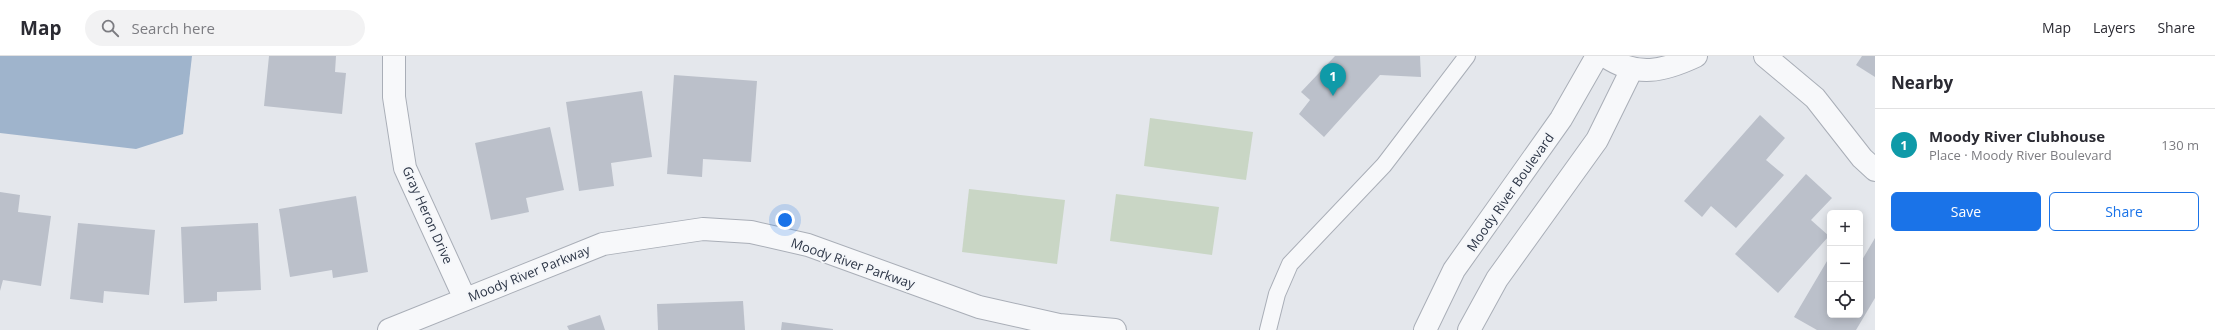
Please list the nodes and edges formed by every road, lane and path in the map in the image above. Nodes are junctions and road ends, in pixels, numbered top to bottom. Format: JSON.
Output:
{"nodes":[{"id":1,"x":394,"y":56,"type":"edge"},
{"id":2,"x":1467,"y":56,"type":"edge"},
{"id":3,"x":1597,"y":56,"type":"edge"},
{"id":4,"x":1605,"y":56,"type":"edge"},
{"id":5,"x":1696,"y":56,"type":"edge"},
{"id":6,"x":1765,"y":56,"type":"edge"},
{"id":7,"x":1632,"y":69,"type":"junction"},
{"id":8,"x":1875,"y":170,"type":"edge"},
{"id":9,"x":465,"y":299,"type":"junction"},
{"id":10,"x":389,"y":330,"type":"edge"},
{"id":11,"x":1115,"y":330,"type":"edge"},
{"id":12,"x":1268,"y":330,"type":"edge"},
{"id":13,"x":1425,"y":330,"type":"edge"},
{"id":14,"x":1469,"y":330,"type":"edge"}],
"edges":[{"from":1,"to":9,"type":"street","name":"Gray Heron Drive"},
{"from":2,"to":12,"type":"lane"},
{"from":3,"to":13,"type":"street","name":"Moody River Boulevard"},
{"from":4,"to":7,"type":"street"},
{"from":5,"to":7,"type":"street"},
{"from":6,"to":8,"type":"street"},
{"from":7,"to":14,"type":"street"},
{"from":9,"to":10,"type":"street","name":"Moody River Parkway"},
{"from":9,"to":11,"type":"street","name":"Moody River Parkway"}]}
